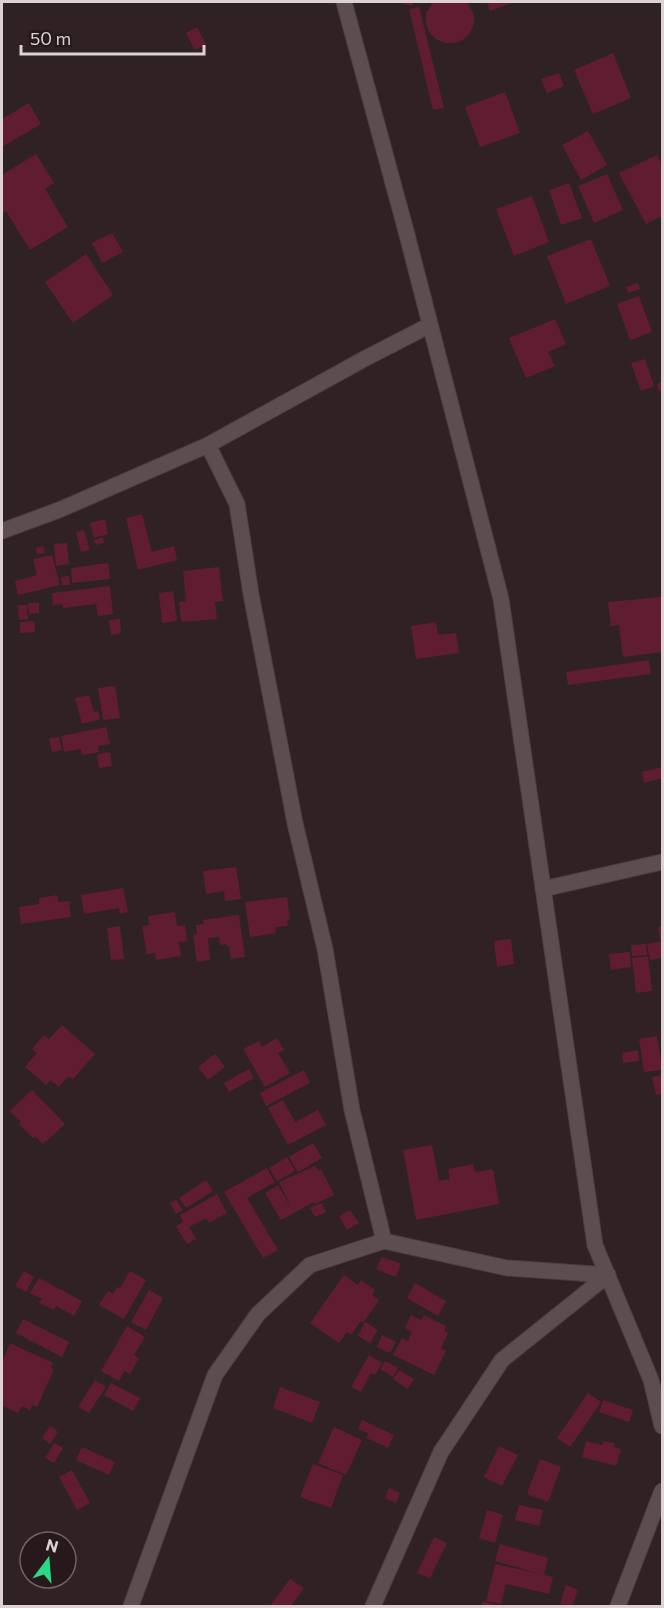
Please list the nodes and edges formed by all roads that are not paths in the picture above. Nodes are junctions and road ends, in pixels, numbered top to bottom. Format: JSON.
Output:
{"nodes":[{"id":1,"x":344,"y":2,"type":"edge"},
{"id":2,"x":430,"y":326,"type":"junction"},
{"id":3,"x":208,"y":445,"type":"junction"},
{"id":4,"x":2,"y":531,"type":"edge"},
{"id":5,"x":663,"y":862,"type":"edge"},
{"id":6,"x":543,"y":888,"type":"junction"},
{"id":7,"x":384,"y":1241,"type":"junction"},
{"id":8,"x":608,"y":1275,"type":"junction"},
{"id":9,"x":663,"y":1426,"type":"edge"},
{"id":10,"x":663,"y":1491,"type":"edge"},
{"id":11,"x":130,"y":1606,"type":"edge"},
{"id":12,"x":373,"y":1606,"type":"edge"},
{"id":13,"x":618,"y":1606,"type":"edge"}],
"edges":[{"from":1,"to":2,"type":"street"},
{"from":2,"to":3,"type":"street"},
{"from":2,"to":6,"type":"street"},
{"from":3,"to":4,"type":"street"},
{"from":3,"to":7,"type":"street"},
{"from":5,"to":6,"type":"street"},
{"from":6,"to":8,"type":"street"},
{"from":7,"to":8,"type":"street"},
{"from":7,"to":11,"type":"street"},
{"from":8,"to":9,"type":"street"},
{"from":8,"to":12,"type":"street"},
{"from":10,"to":13,"type":"street"}]}
